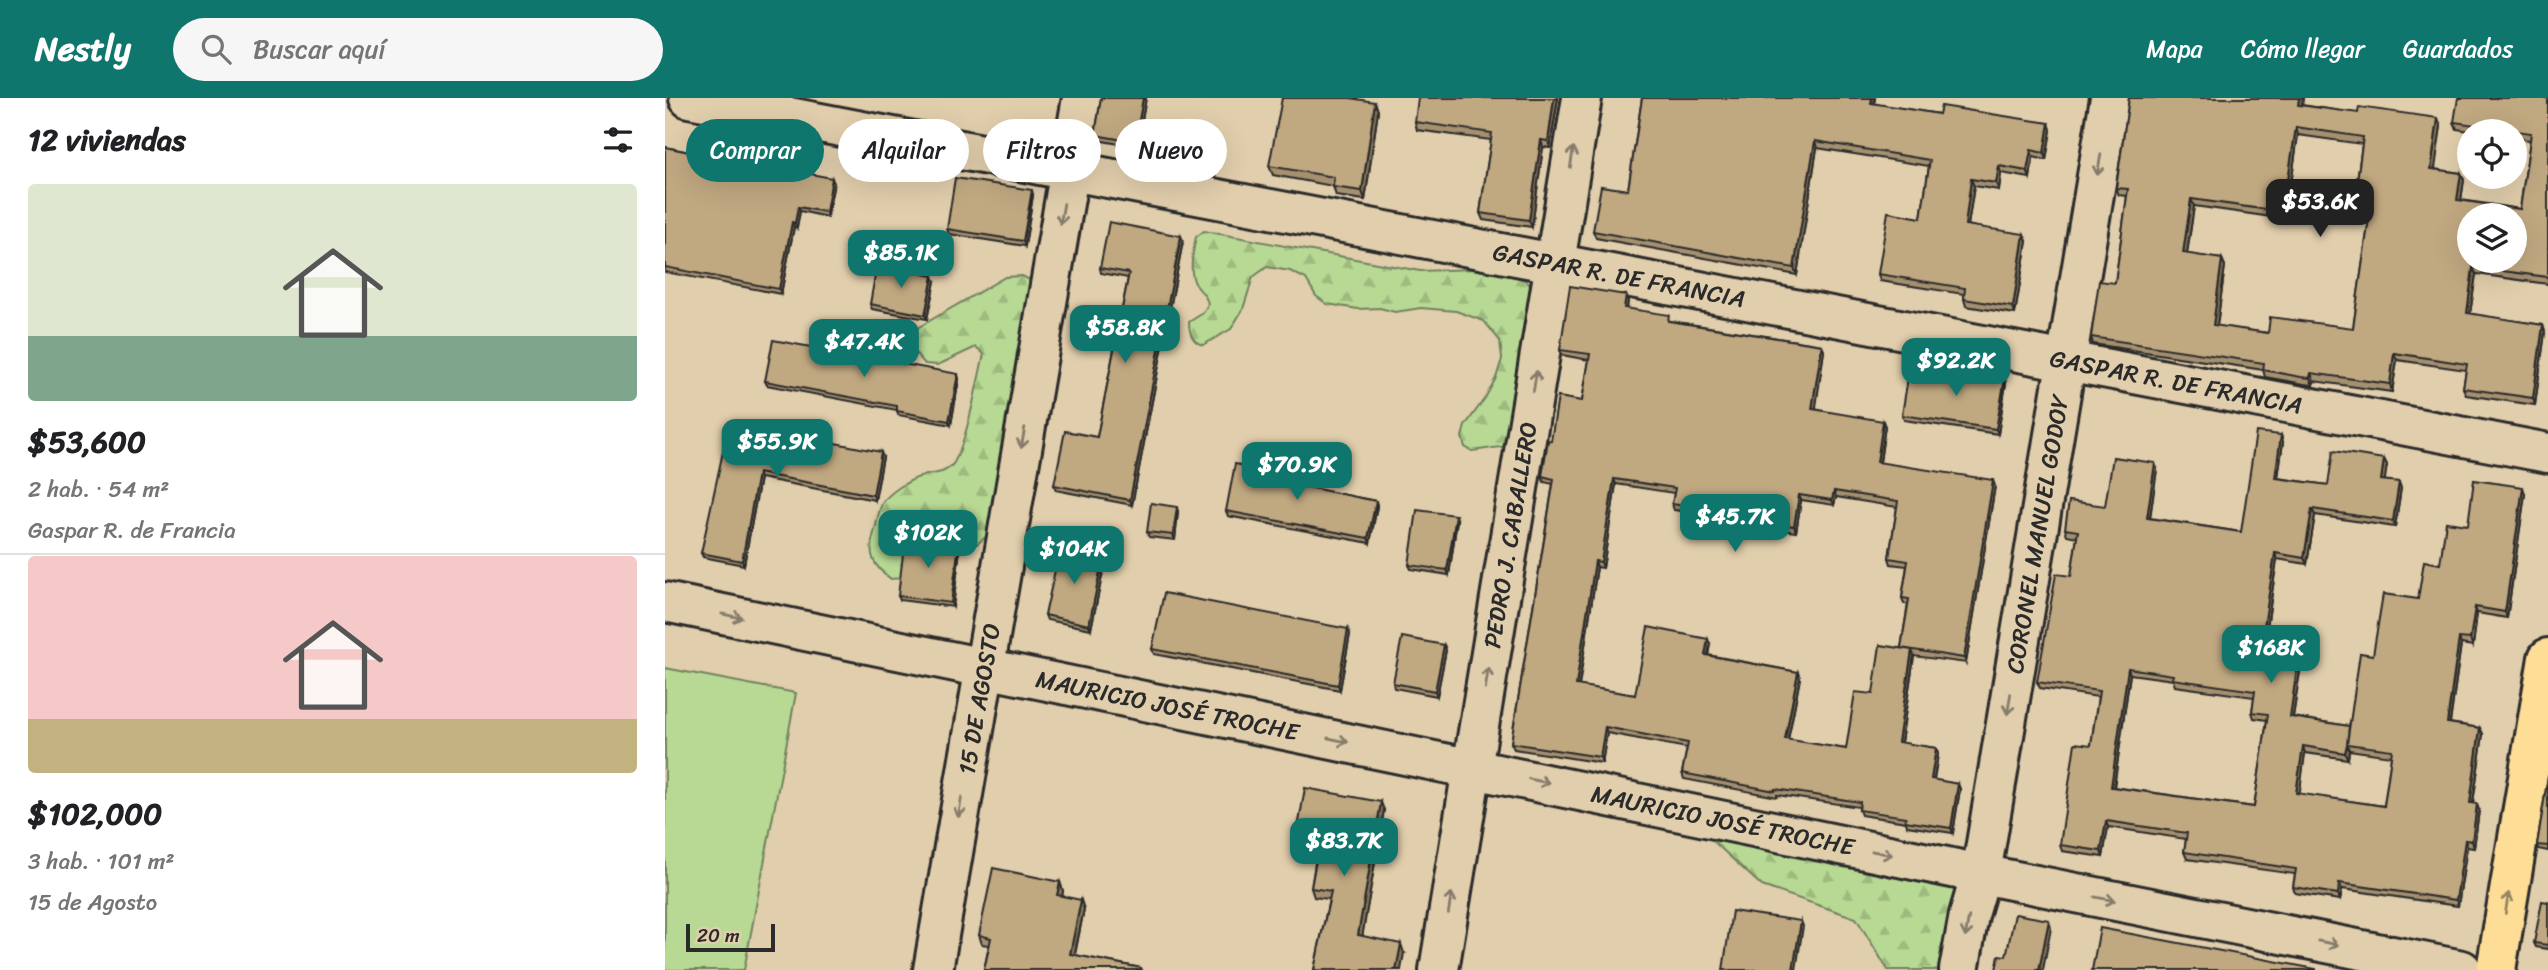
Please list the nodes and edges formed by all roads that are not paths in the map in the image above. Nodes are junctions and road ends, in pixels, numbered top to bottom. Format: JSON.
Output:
{"nodes":[{"id":1,"x":689,"y":98,"type":"edge"},
{"id":2,"x":1082,"y":98,"type":"edge"},
{"id":3,"x":1581,"y":98,"type":"edge"},
{"id":4,"x":2110,"y":98,"type":"edge"},
{"id":5,"x":1079,"y":119,"type":"edge"},
{"id":6,"x":983,"y":155,"type":"edge"},
{"id":7,"x":1101,"y":178,"type":"edge"},
{"id":8,"x":1068,"y":182,"type":"edge"},
{"id":9,"x":1555,"y":264,"type":"junction"},
{"id":10,"x":2066,"y":360,"type":"junction"},
{"id":11,"x":2548,"y":453,"type":"edge"},
{"id":12,"x":665,"y":602,"type":"edge"},
{"id":13,"x":2548,"y":658,"type":"edge"},
{"id":14,"x":984,"y":667,"type":"junction"},
{"id":15,"x":1472,"y":767,"type":"junction"},
{"id":16,"x":1981,"y":874,"type":"junction"},
{"id":17,"x":933,"y":970,"type":"edge"},
{"id":18,"x":1439,"y":970,"type":"edge"},
{"id":19,"x":1959,"y":970,"type":"edge"},
{"id":20,"x":2462,"y":970,"type":"edge"},
{"id":21,"x":2496,"y":970,"type":"edge"}],
"edges":[{"from":1,"to":6,"type":"street","name":"GASPAR R. DE FRANCIA"},
{"from":2,"to":5,"type":"street","name":"15 DE AGOSTO"},
{"from":9,"to":3,"type":"street","name":"PEDRO J. CABALLERO","one_way":true},
{"from":4,"to":10,"type":"street","name":"CORONEL MANUEL GODOY","one_way":true},
{"from":7,"to":9,"type":"street","name":"GASPAR R. DE FRANCIA"},
{"from":8,"to":14,"type":"street","name":"15 DE AGOSTO","one_way":true},
{"from":9,"to":10,"type":"street","name":"GASPAR R. DE FRANCIA"},
{"from":15,"to":9,"type":"street","name":"PEDRO J. CABALLERO","one_way":true},
{"from":10,"to":11,"type":"street","name":"GASPAR R. DE FRANCIA"},
{"from":10,"to":16,"type":"street","name":"CORONEL MANUEL GODOY","one_way":true},
{"from":12,"to":14,"type":"street","name":"MAURICIO JOSÉ TROCHE","one_way":true},
{"from":21,"to":13,"type":"highway","one_way":true},
{"from":14,"to":15,"type":"street","name":"MAURICIO JOSÉ TROCHE","one_way":true},
{"from":14,"to":17,"type":"street","name":"15 DE AGOSTO","one_way":true},
{"from":15,"to":16,"type":"street","name":"MAURICIO JOSÉ TROCHE","one_way":true},
{"from":18,"to":15,"type":"street","name":"PEDRO J. CABALLERO","one_way":true},
{"from":16,"to":19,"type":"street","name":"CORONEL MANUEL GODOY","one_way":true},
{"from":16,"to":20,"type":"street","name":"MAURICIO JOSÉ TROCHE","one_way":true}]}
